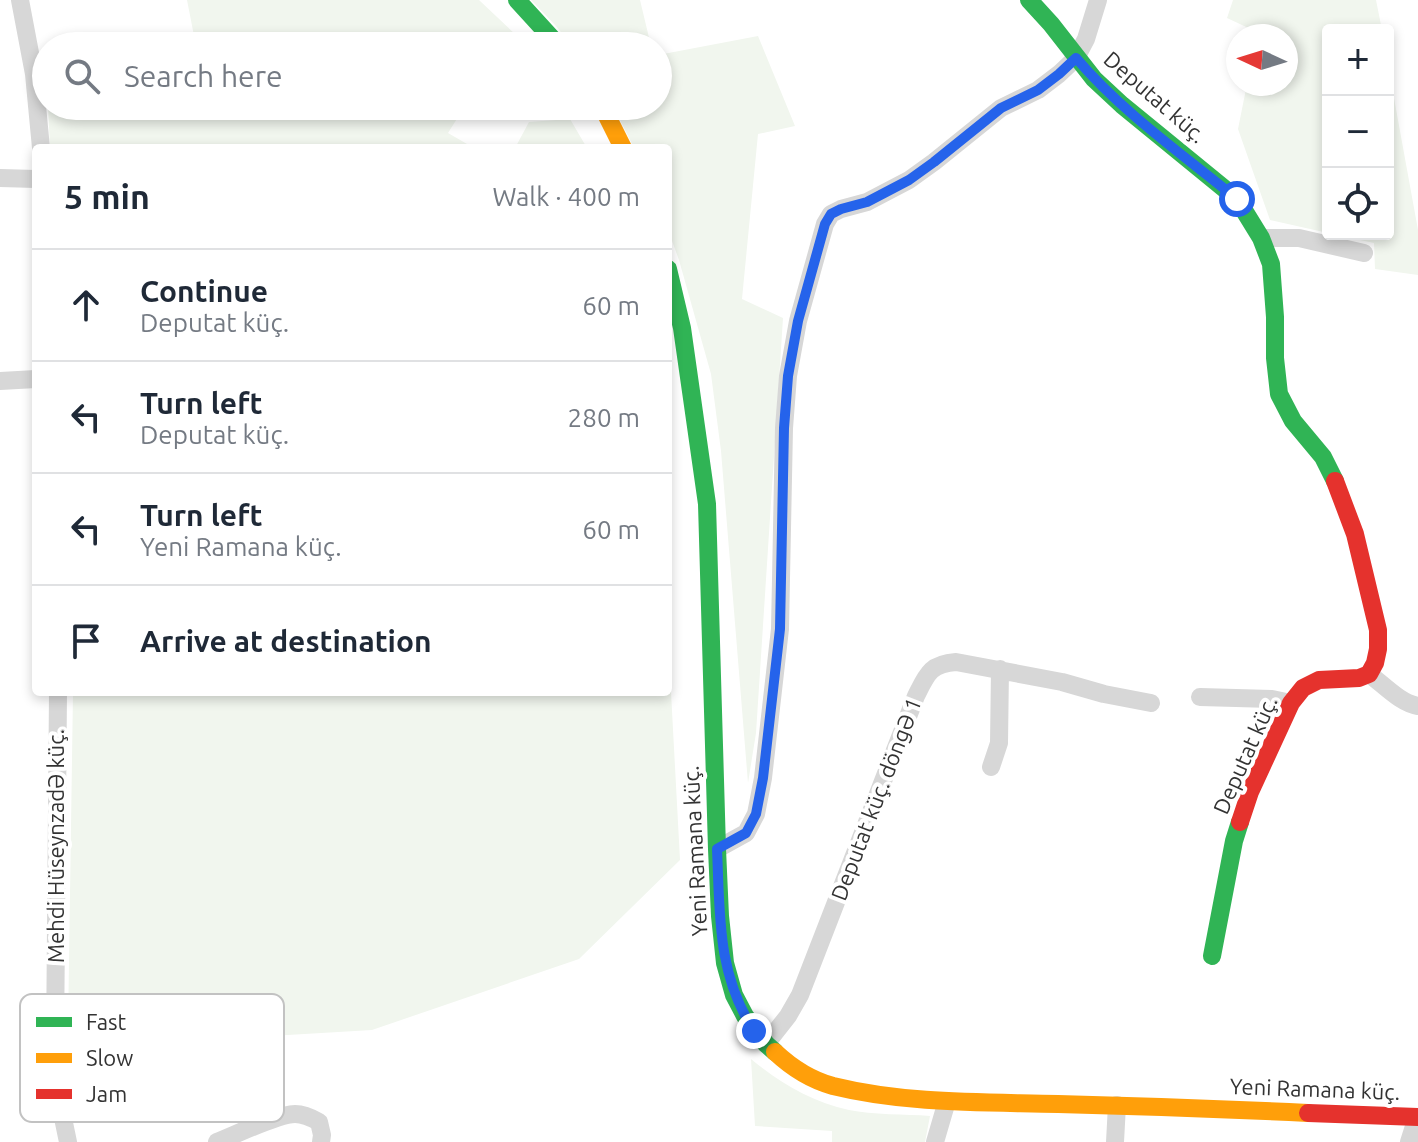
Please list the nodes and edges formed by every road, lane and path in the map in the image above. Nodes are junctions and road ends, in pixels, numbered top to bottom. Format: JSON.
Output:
{"nodes":[{"id":1,"x":20,"y":0,"type":"edge"},
{"id":2,"x":517,"y":0,"type":"edge"},
{"id":3,"x":1029,"y":0,"type":"edge"},
{"id":4,"x":1098,"y":0,"type":"edge"},
{"id":5,"x":546,"y":32,"type":"edge"},
{"id":6,"x":1076,"y":58,"type":"junction"},
{"id":7,"x":32,"y":63,"type":"edge"},
{"id":8,"x":38,"y":120,"type":"edge"},
{"id":9,"x":609,"y":120,"type":"edge"},
{"id":10,"x":41,"y":144,"type":"edge"},
{"id":11,"x":621,"y":144,"type":"edge"},
{"id":12,"x":0,"y":178,"type":"edge"},
{"id":13,"x":32,"y":179,"type":"edge"},
{"id":14,"x":1261,"y":238,"type":"junction"},
{"id":15,"x":1364,"y":253,"type":"dead end"},
{"id":16,"x":672,"y":286,"type":"edge"},
{"id":17,"x":32,"y":379,"type":"edge"},
{"id":18,"x":0,"y":381,"type":"edge"},
{"id":19,"x":1000,"y":669,"type":"junction"},
{"id":20,"x":1369,"y":674,"type":"junction"},
{"id":21,"x":58,"y":696,"type":"edge"},
{"id":22,"x":1200,"y":697,"type":"dead end"},
{"id":23,"x":1151,"y":703,"type":"dead end"},
{"id":24,"x":1291,"y":703,"type":"junction"},
{"id":25,"x":1418,"y":706,"type":"edge"},
{"id":26,"x":991,"y":767,"type":"dead end"},
{"id":27,"x":717,"y":849,"type":"junction"},
{"id":28,"x":1212,"y":956,"type":"dead end"},
{"id":29,"x":55,"y":994,"type":"edge"},
{"id":30,"x":766,"y":1044,"type":"junction"},
{"id":31,"x":947,"y":1101,"type":"junction"},
{"id":32,"x":1117,"y":1105,"type":"junction"},
{"id":33,"x":284,"y":1116,"type":"edge"},
{"id":34,"x":1418,"y":1117,"type":"edge"},
{"id":35,"x":64,"y":1122,"type":"edge"},
{"id":36,"x":268,"y":1122,"type":"edge"},
{"id":37,"x":68,"y":1142,"type":"edge"},
{"id":38,"x":217,"y":1142,"type":"edge"},
{"id":39,"x":321,"y":1142,"type":"edge"},
{"id":40,"x":935,"y":1142,"type":"edge"},
{"id":41,"x":1115,"y":1142,"type":"edge"},
{"id":42,"x":1409,"y":1142,"type":"edge"}],
"edges":[{"from":1,"to":7,"type":"street"},
{"from":2,"to":5,"type":"street"},
{"from":3,"to":6,"type":"street"},
{"from":4,"to":6,"type":"street"},
{"from":6,"to":14,"type":"street","name":"Deputat küç."},
{"from":6,"to":27,"type":"street","name":"Deputat küç."},
{"from":8,"to":10,"type":"street"},
{"from":9,"to":11,"type":"street"},
{"from":12,"to":13,"type":"street"},
{"from":14,"to":15,"type":"street"},
{"from":14,"to":20,"type":"street","name":"Deputat küç."},
{"from":16,"to":27,"type":"street","name":"Yeni Ramana küç."},
{"from":17,"to":18,"type":"street"},
{"from":19,"to":23,"type":"street","name":"Deputat küç. döngə 1"},
{"from":19,"to":26,"type":"street"},
{"from":19,"to":30,"type":"street","name":"Deputat küç. döngə 1"},
{"from":20,"to":24,"type":"street","name":"Deputat küç."},
{"from":20,"to":25,"type":"street"},
{"from":21,"to":29,"type":"street","name":"Mehdi Hüseynzadə küç."},
{"from":22,"to":24,"type":"street"},
{"from":24,"to":28,"type":"street","name":"Deputat küç."},
{"from":27,"to":30,"type":"street","name":"Yeni Ramana küç."},
{"from":30,"to":31,"type":"street","name":"Yeni Ramana küç."},
{"from":31,"to":32,"type":"street","name":"Yeni Ramana küç."},
{"from":31,"to":40,"type":"street"},
{"from":32,"to":34,"type":"street","name":"Yeni Ramana küç."},
{"from":32,"to":41,"type":"street"},
{"from":33,"to":39,"type":"street"},
{"from":34,"to":42,"type":"street"},
{"from":35,"to":37,"type":"street","name":"Mehdi Hüseynzadə küç."},
{"from":36,"to":38,"type":"street"}]}
